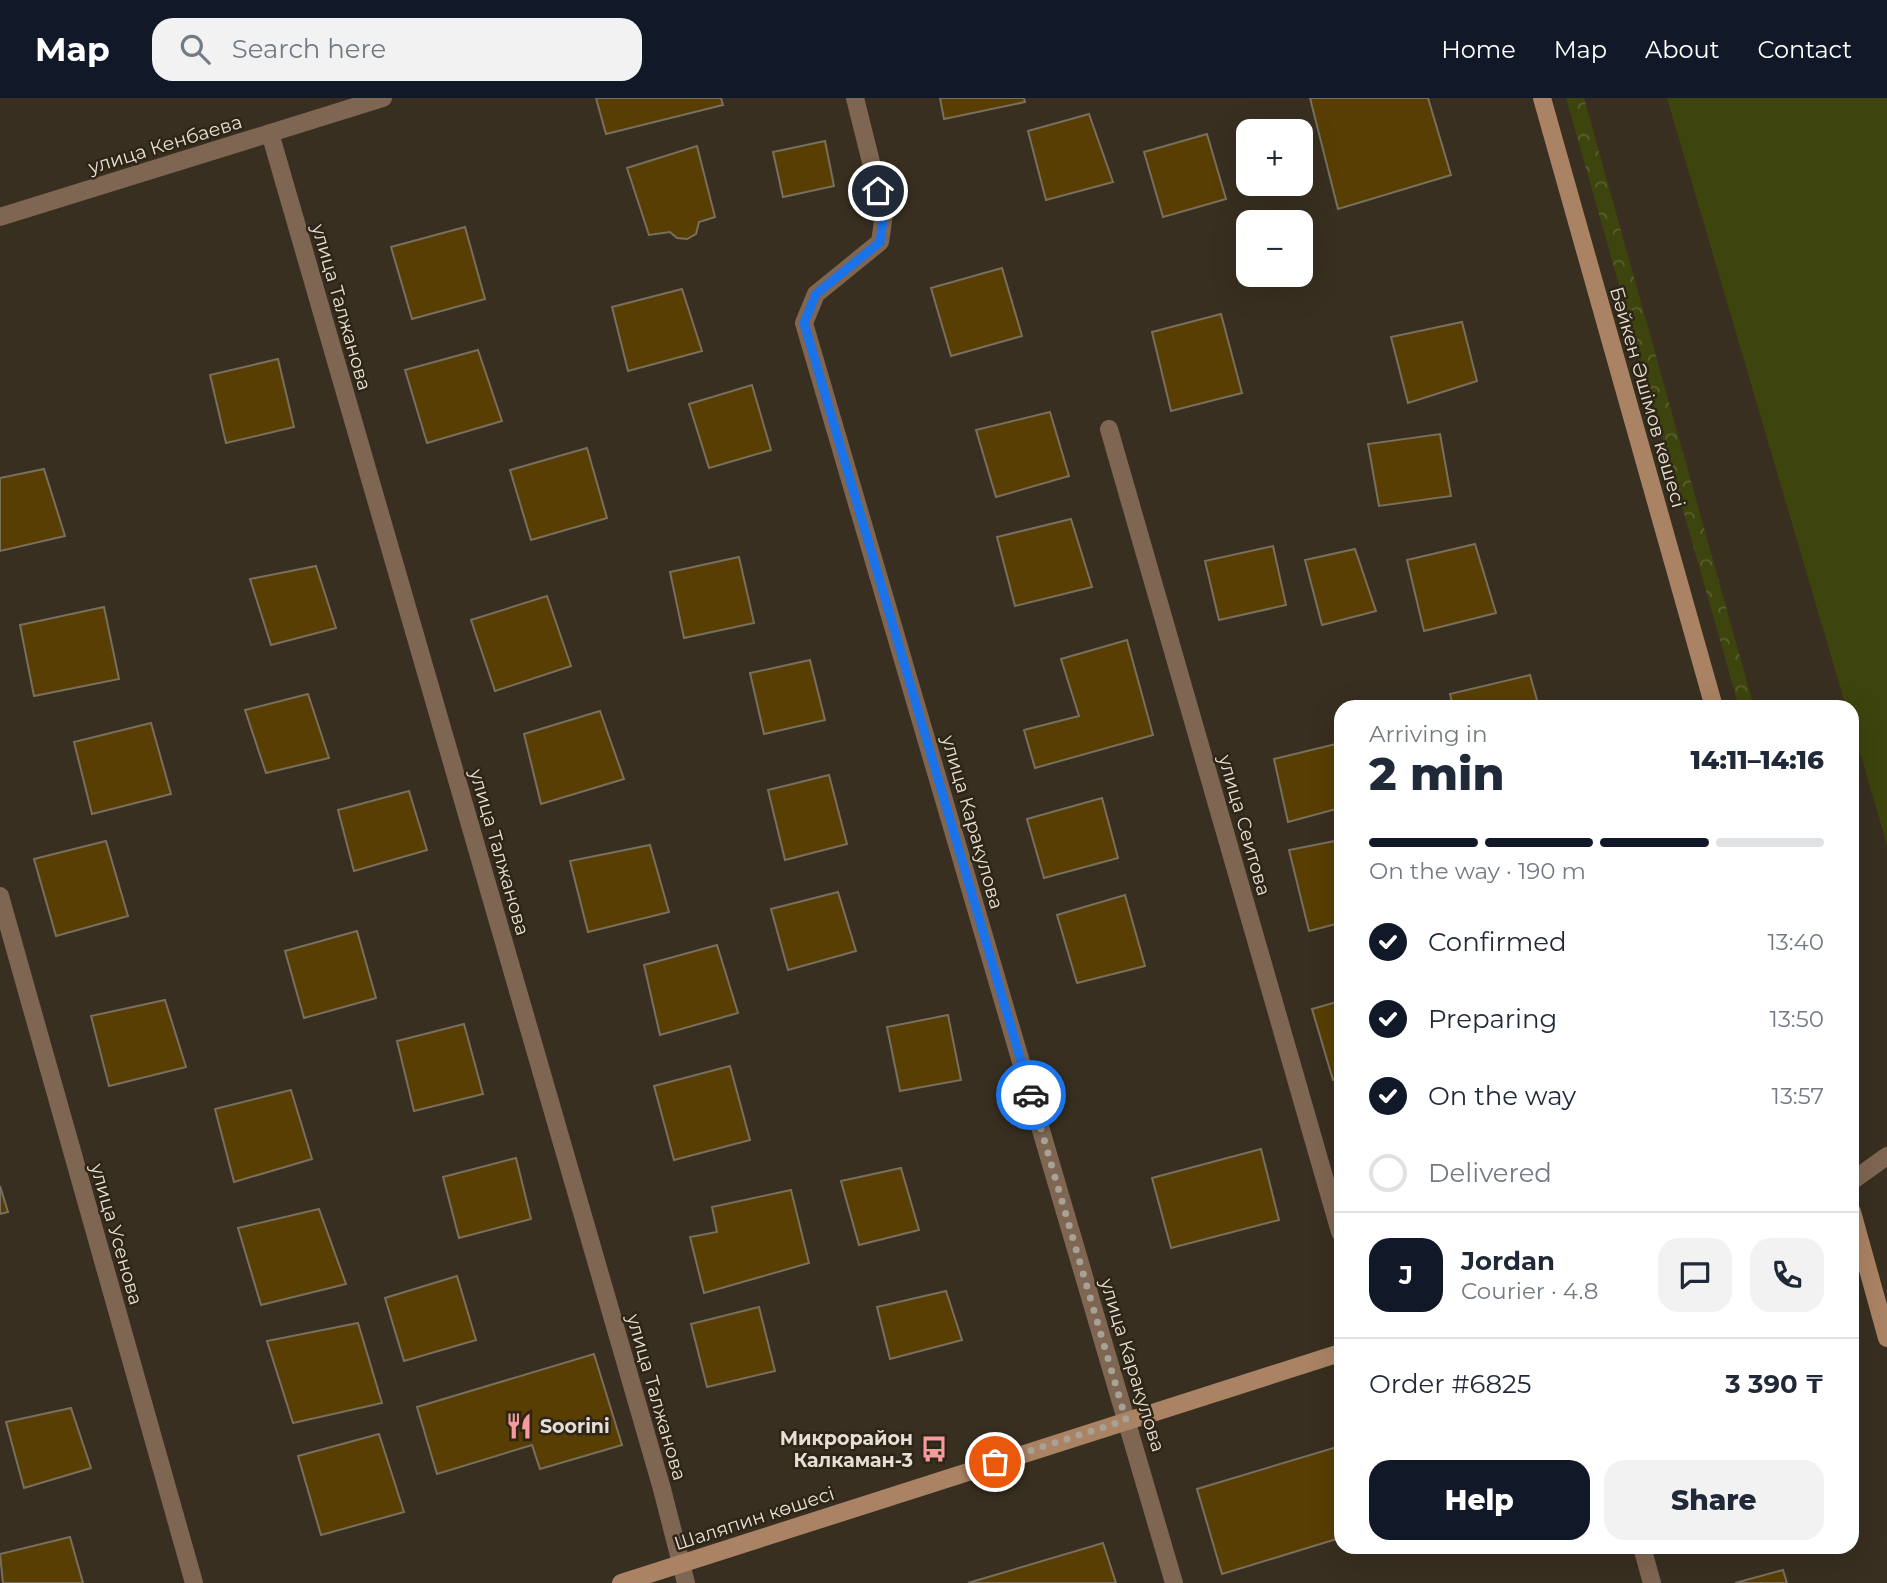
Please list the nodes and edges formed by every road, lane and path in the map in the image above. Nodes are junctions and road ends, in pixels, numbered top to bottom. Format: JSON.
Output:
{"nodes":[{"id":1,"x":383,"y":98,"type":"edge"},
{"id":2,"x":855,"y":98,"type":"edge"},
{"id":3,"x":1542,"y":98,"type":"edge"},
{"id":4,"x":270,"y":133,"type":"junction"},
{"id":5,"x":0,"y":217,"type":"edge"},
{"id":6,"x":1109,"y":429,"type":"dead end"},
{"id":7,"x":1712,"y":700,"type":"edge"},
{"id":8,"x":0,"y":896,"type":"edge"},
{"id":9,"x":1887,"y":1156,"type":"edge"},
{"id":10,"x":1859,"y":1176,"type":"edge"},
{"id":11,"x":1334,"y":1211,"type":"edge"},
{"id":12,"x":1859,"y":1237,"type":"edge"},
{"id":13,"x":1887,"y":1338,"type":"edge"},
{"id":14,"x":1334,"y":1355,"type":"edge"},
{"id":15,"x":1126,"y":1420,"type":"junction"},
{"id":16,"x":1644,"y":1554,"type":"edge"},
{"id":17,"x":681,"y":1563,"type":"junction"},
{"id":18,"x":194,"y":1583,"type":"edge"},
{"id":19,"x":621,"y":1583,"type":"edge"},
{"id":20,"x":686,"y":1583,"type":"edge"},
{"id":21,"x":1174,"y":1583,"type":"edge"},
{"id":22,"x":1652,"y":1583,"type":"edge"}],
"edges":[{"from":1,"to":4,"type":"street","name":"улица Кенбаева"},
{"from":2,"to":15,"type":"street","name":"улица Каракулова"},
{"from":3,"to":7,"type":"main road","name":"Бәйкен Әшімов көшесі"},
{"from":4,"to":5,"type":"street","name":"улица Кенбаева"},
{"from":4,"to":17,"type":"street","name":"улица Талжанова"},
{"from":6,"to":11,"type":"street","name":"улица Сеитова"},
{"from":8,"to":18,"type":"street","name":"улица Усенова"},
{"from":9,"to":10,"type":"street"},
{"from":12,"to":13,"type":"main road"},
{"from":14,"to":15,"type":"main road","name":"Шаляпин көшесі"},
{"from":15,"to":17,"type":"main road","name":"Шаляпин көшесі"},
{"from":15,"to":21,"type":"street","name":"улица Каракулова"},
{"from":16,"to":22,"type":"street"},
{"from":17,"to":19,"type":"main road","name":"Шаляпин көшесі"},
{"from":17,"to":20,"type":"street","name":"улица Талжанова"}]}
